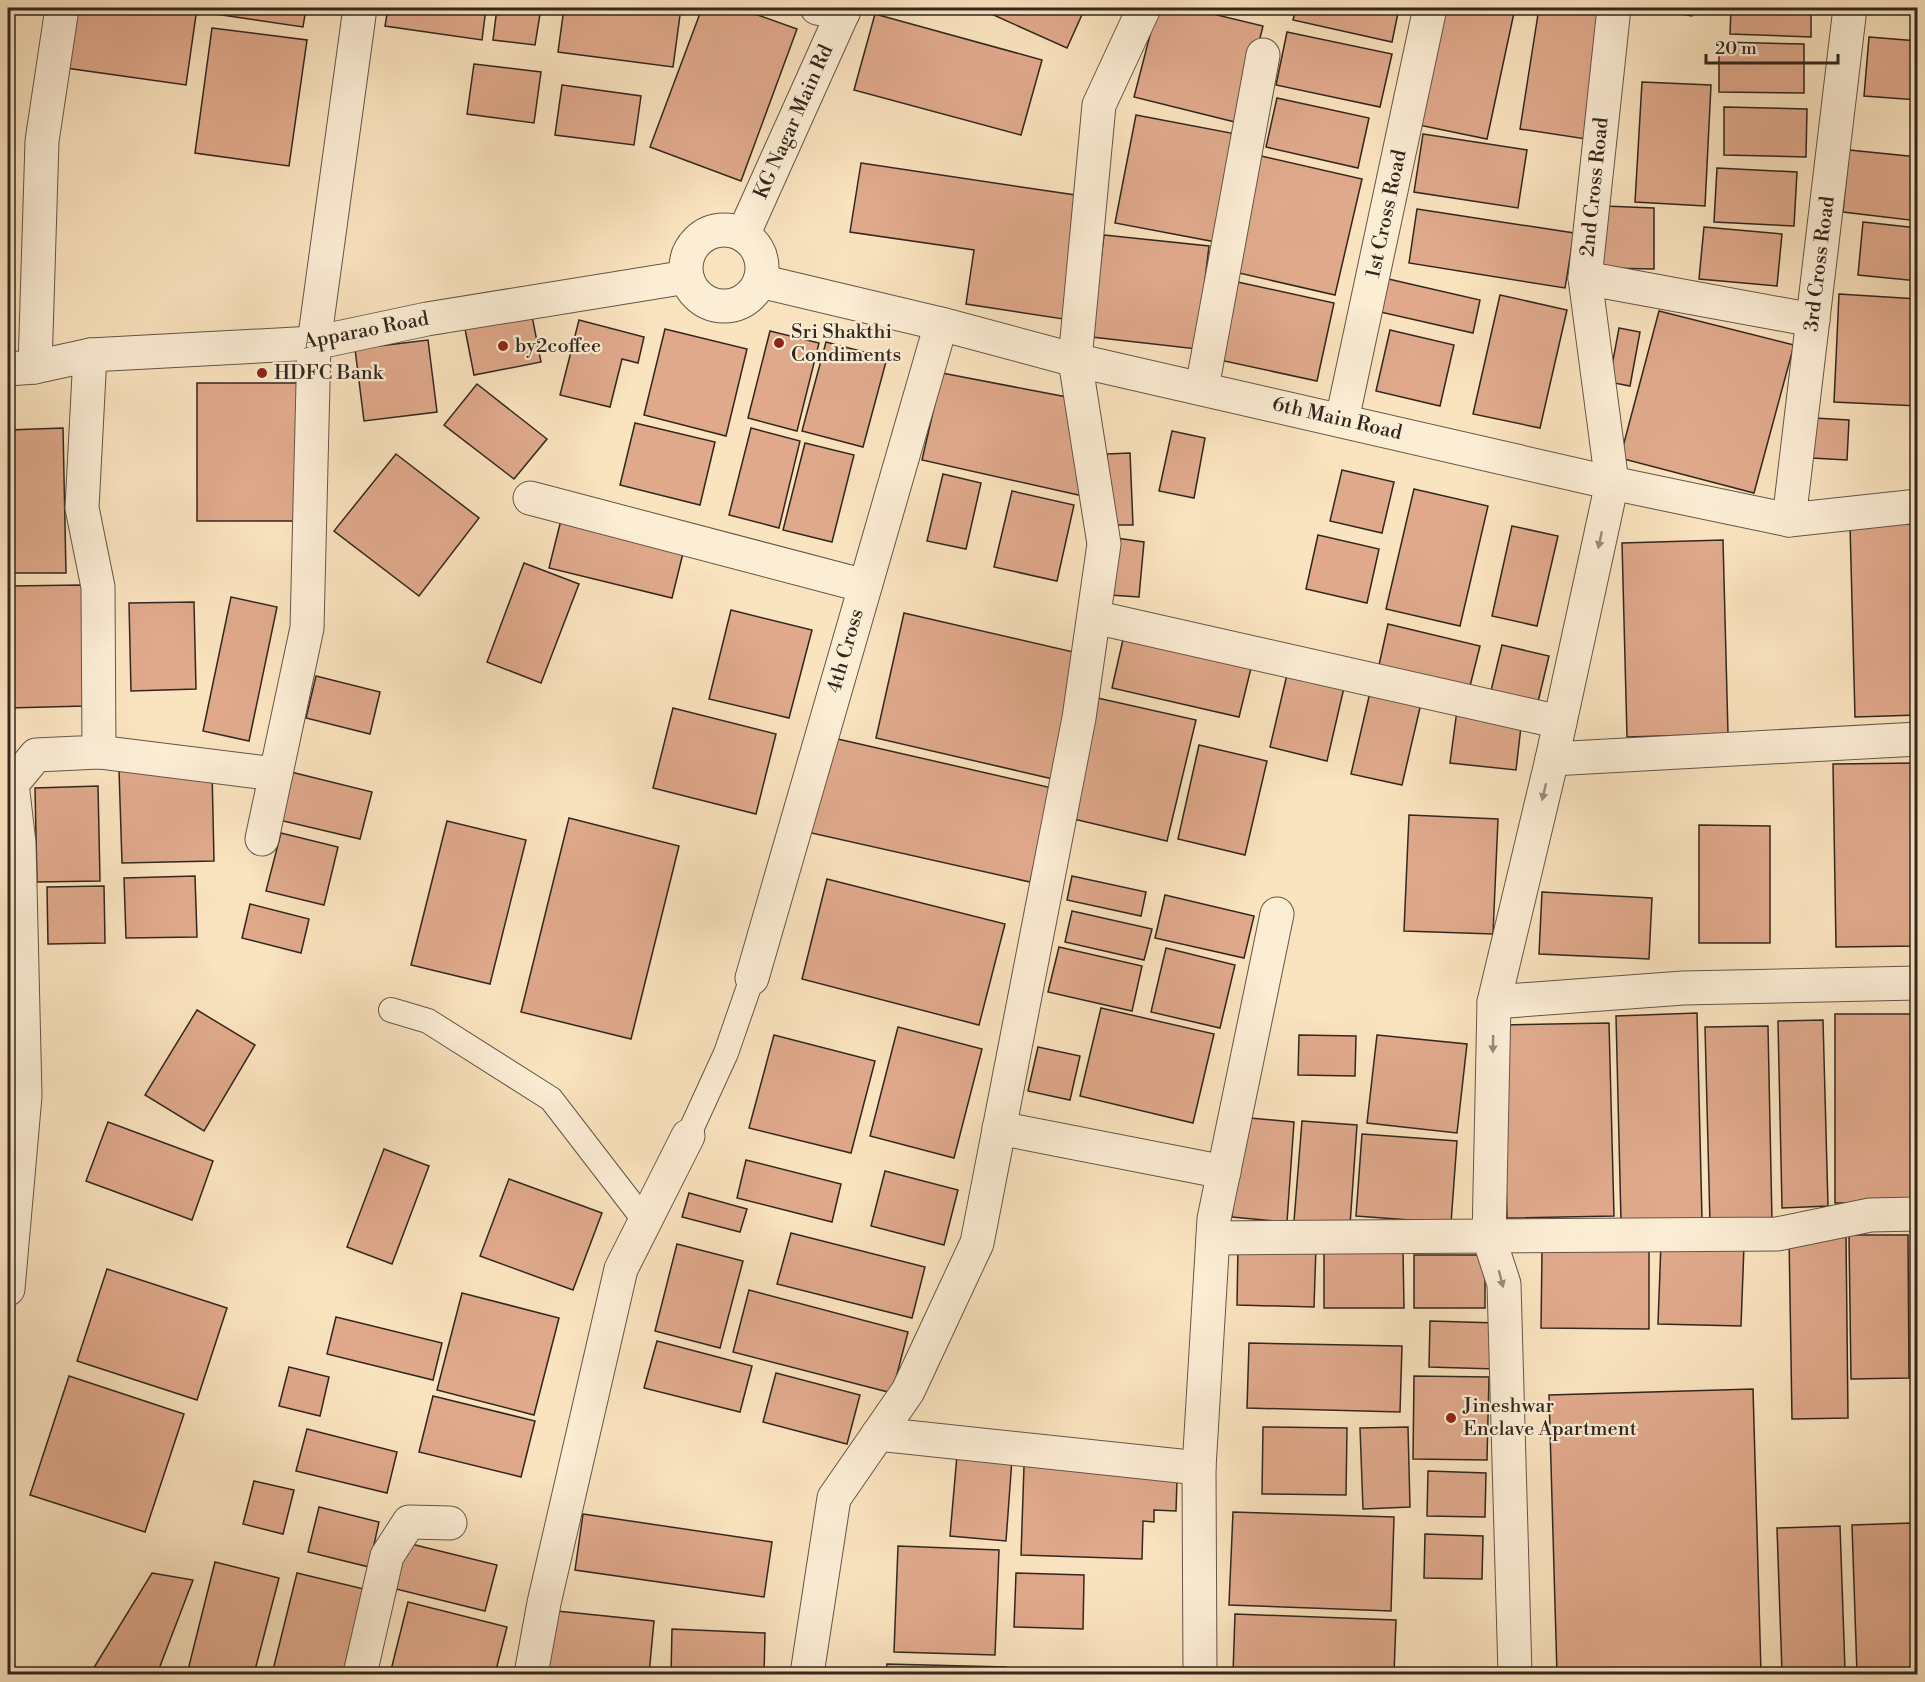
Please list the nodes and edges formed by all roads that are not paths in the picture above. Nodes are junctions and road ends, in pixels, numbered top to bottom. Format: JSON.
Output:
{"nodes":[{"id":1,"x":62,"y":8,"type":"edge"},
{"id":2,"x":360,"y":8,"type":"edge"},
{"id":3,"x":1143,"y":8,"type":"edge"},
{"id":4,"x":1430,"y":8,"type":"edge"},
{"id":5,"x":1614,"y":8,"type":"edge"},
{"id":6,"x":1850,"y":8,"type":"edge"},
{"id":7,"x":835,"y":9,"type":"edge"},
{"id":8,"x":1263,"y":55,"type":"dead end"},
{"id":9,"x":743,"y":236,"type":"junction"},
{"id":10,"x":687,"y":277,"type":"junction"},
{"id":11,"x":1585,"y":278,"type":"junction"},
{"id":12,"x":760,"y":281,"type":"junction"},
{"id":13,"x":1813,"y":320,"type":"junction"},
{"id":14,"x":941,"y":324,"type":"junction"},
{"id":15,"x":314,"y":343,"type":"junction"},
{"id":16,"x":90,"y":355,"type":"junction"},
{"id":17,"x":1075,"y":360,"type":"junction"},
{"id":18,"x":21,"y":368,"type":"edge"},
{"id":19,"x":1202,"y":388,"type":"junction"},
{"id":20,"x":1342,"y":420,"type":"junction"},
{"id":21,"x":1612,"y":483,"type":"junction"},
{"id":22,"x":530,"y":498,"type":"dead end"},
{"id":23,"x":1917,"y":506,"type":"edge"},
{"id":24,"x":1789,"y":520,"type":"junction"},
{"id":25,"x":865,"y":586,"type":"junction"},
{"id":26,"x":1094,"y":617,"type":"junction"},
{"id":27,"x":1560,"y":722,"type":"junction"},
{"id":28,"x":1917,"y":739,"type":"edge"},
{"id":29,"x":99,"y":752,"type":"junction"},
{"id":30,"x":1552,"y":759,"type":"junction"},
{"id":31,"x":276,"y":774,"type":"junction"},
{"id":32,"x":10,"y":784,"type":"edge"},
{"id":33,"x":262,"y":839,"type":"dead end"},
{"id":34,"x":1277,"y":914,"type":"dead end"},
{"id":35,"x":752,"y":978,"type":"joint"},
{"id":36,"x":1917,"y":982,"type":"edge"},
{"id":37,"x":1494,"y":1002,"type":"junction"},
{"id":38,"x":391,"y":1010,"type":"dead end"},
{"id":39,"x":999,"y":1128,"type":"junction"},
{"id":40,"x":688,"y":1136,"type":"joint"},
{"id":41,"x":1224,"y":1172,"type":"junction"},
{"id":42,"x":1917,"y":1214,"type":"edge"},
{"id":43,"x":645,"y":1221,"type":"junction"},
{"id":44,"x":1213,"y":1238,"type":"junction"},
{"id":45,"x":1489,"y":1238,"type":"junction"},
{"id":46,"x":8,"y":1289,"type":"edge"},
{"id":47,"x":878,"y":1434,"type":"junction"},
{"id":48,"x":1199,"y":1468,"type":"junction"},
{"id":49,"x":450,"y":1523,"type":"dead end"},
{"id":50,"x":360,"y":1674,"type":"edge"},
{"id":51,"x":531,"y":1674,"type":"edge"},
{"id":52,"x":807,"y":1674,"type":"edge"},
{"id":53,"x":1200,"y":1674,"type":"edge"},
{"id":54,"x":1515,"y":1674,"type":"edge"}],
"edges":[{"from":1,"to":18,"type":"street"},
{"from":2,"to":15,"type":"street"},
{"from":3,"to":17,"type":"street"},
{"from":4,"to":20,"type":"street","name":"1st Cross Road"},
{"from":5,"to":11,"type":"street","name":"2nd Cross Road"},
{"from":6,"to":13,"type":"street","name":"3rd Cross Road"},
{"from":7,"to":9,"type":"street","name":"KG Nagar Main Rd"},
{"from":8,"to":19,"type":"street"},
{"from":9,"to":10,"type":"street"},
{"from":9,"to":12,"type":"street"},
{"from":10,"to":12,"type":"street"},
{"from":10,"to":15,"type":"street","name":"Apparao Road"},
{"from":11,"to":13,"type":"street","name":"2nd Cross Road"},
{"from":11,"to":21,"type":"street"},
{"from":12,"to":14,"type":"street","name":"6th Main Road"},
{"from":13,"to":24,"type":"street","name":"3rd Cross Road"},
{"from":14,"to":17,"type":"street","name":"6th Main Road"},
{"from":14,"to":25,"type":"street","name":"4th Cross"},
{"from":15,"to":16,"type":"street","name":"Apparao Road"},
{"from":15,"to":31,"type":"street"},
{"from":16,"to":18,"type":"street","name":"Apparao Road"},
{"from":16,"to":29,"type":"street"},
{"from":17,"to":19,"type":"street","name":"6th Main Road"},
{"from":17,"to":26,"type":"street"},
{"from":19,"to":20,"type":"street","name":"6th Main Road"},
{"from":20,"to":21,"type":"street","name":"6th Main Road"},
{"from":21,"to":24,"type":"street","name":"6th Main Road"},
{"from":21,"to":27,"type":"street","one_way":true},
{"from":22,"to":25,"type":"street"},
{"from":23,"to":24,"type":"street","name":"6th Main Road"},
{"from":25,"to":35,"type":"street","name":"4th Cross"},
{"from":26,"to":27,"type":"street"},
{"from":26,"to":39,"type":"street"},
{"from":27,"to":30,"type":"street"},
{"from":28,"to":30,"type":"street"},
{"from":29,"to":31,"type":"street"},
{"from":29,"to":32,"type":"street"},
{"from":30,"to":37,"type":"street","one_way":true},
{"from":31,"to":33,"type":"street"},
{"from":32,"to":46,"type":"street"},
{"from":34,"to":41,"type":"street"},
{"from":35,"to":40,"type":"lane"},
{"from":36,"to":37,"type":"street"},
{"from":37,"to":45,"type":"street","one_way":true},
{"from":38,"to":43,"type":"lane"},
{"from":39,"to":41,"type":"street"},
{"from":39,"to":47,"type":"street"},
{"from":40,"to":43,"type":"street"},
{"from":41,"to":44,"type":"street"},
{"from":42,"to":45,"type":"street"},
{"from":43,"to":51,"type":"street"},
{"from":44,"to":45,"type":"street"},
{"from":44,"to":48,"type":"street"},
{"from":45,"to":54,"type":"street","one_way":true},
{"from":47,"to":48,"type":"street"},
{"from":47,"to":52,"type":"street"},
{"from":48,"to":53,"type":"street"},
{"from":49,"to":50,"type":"street"}]}
